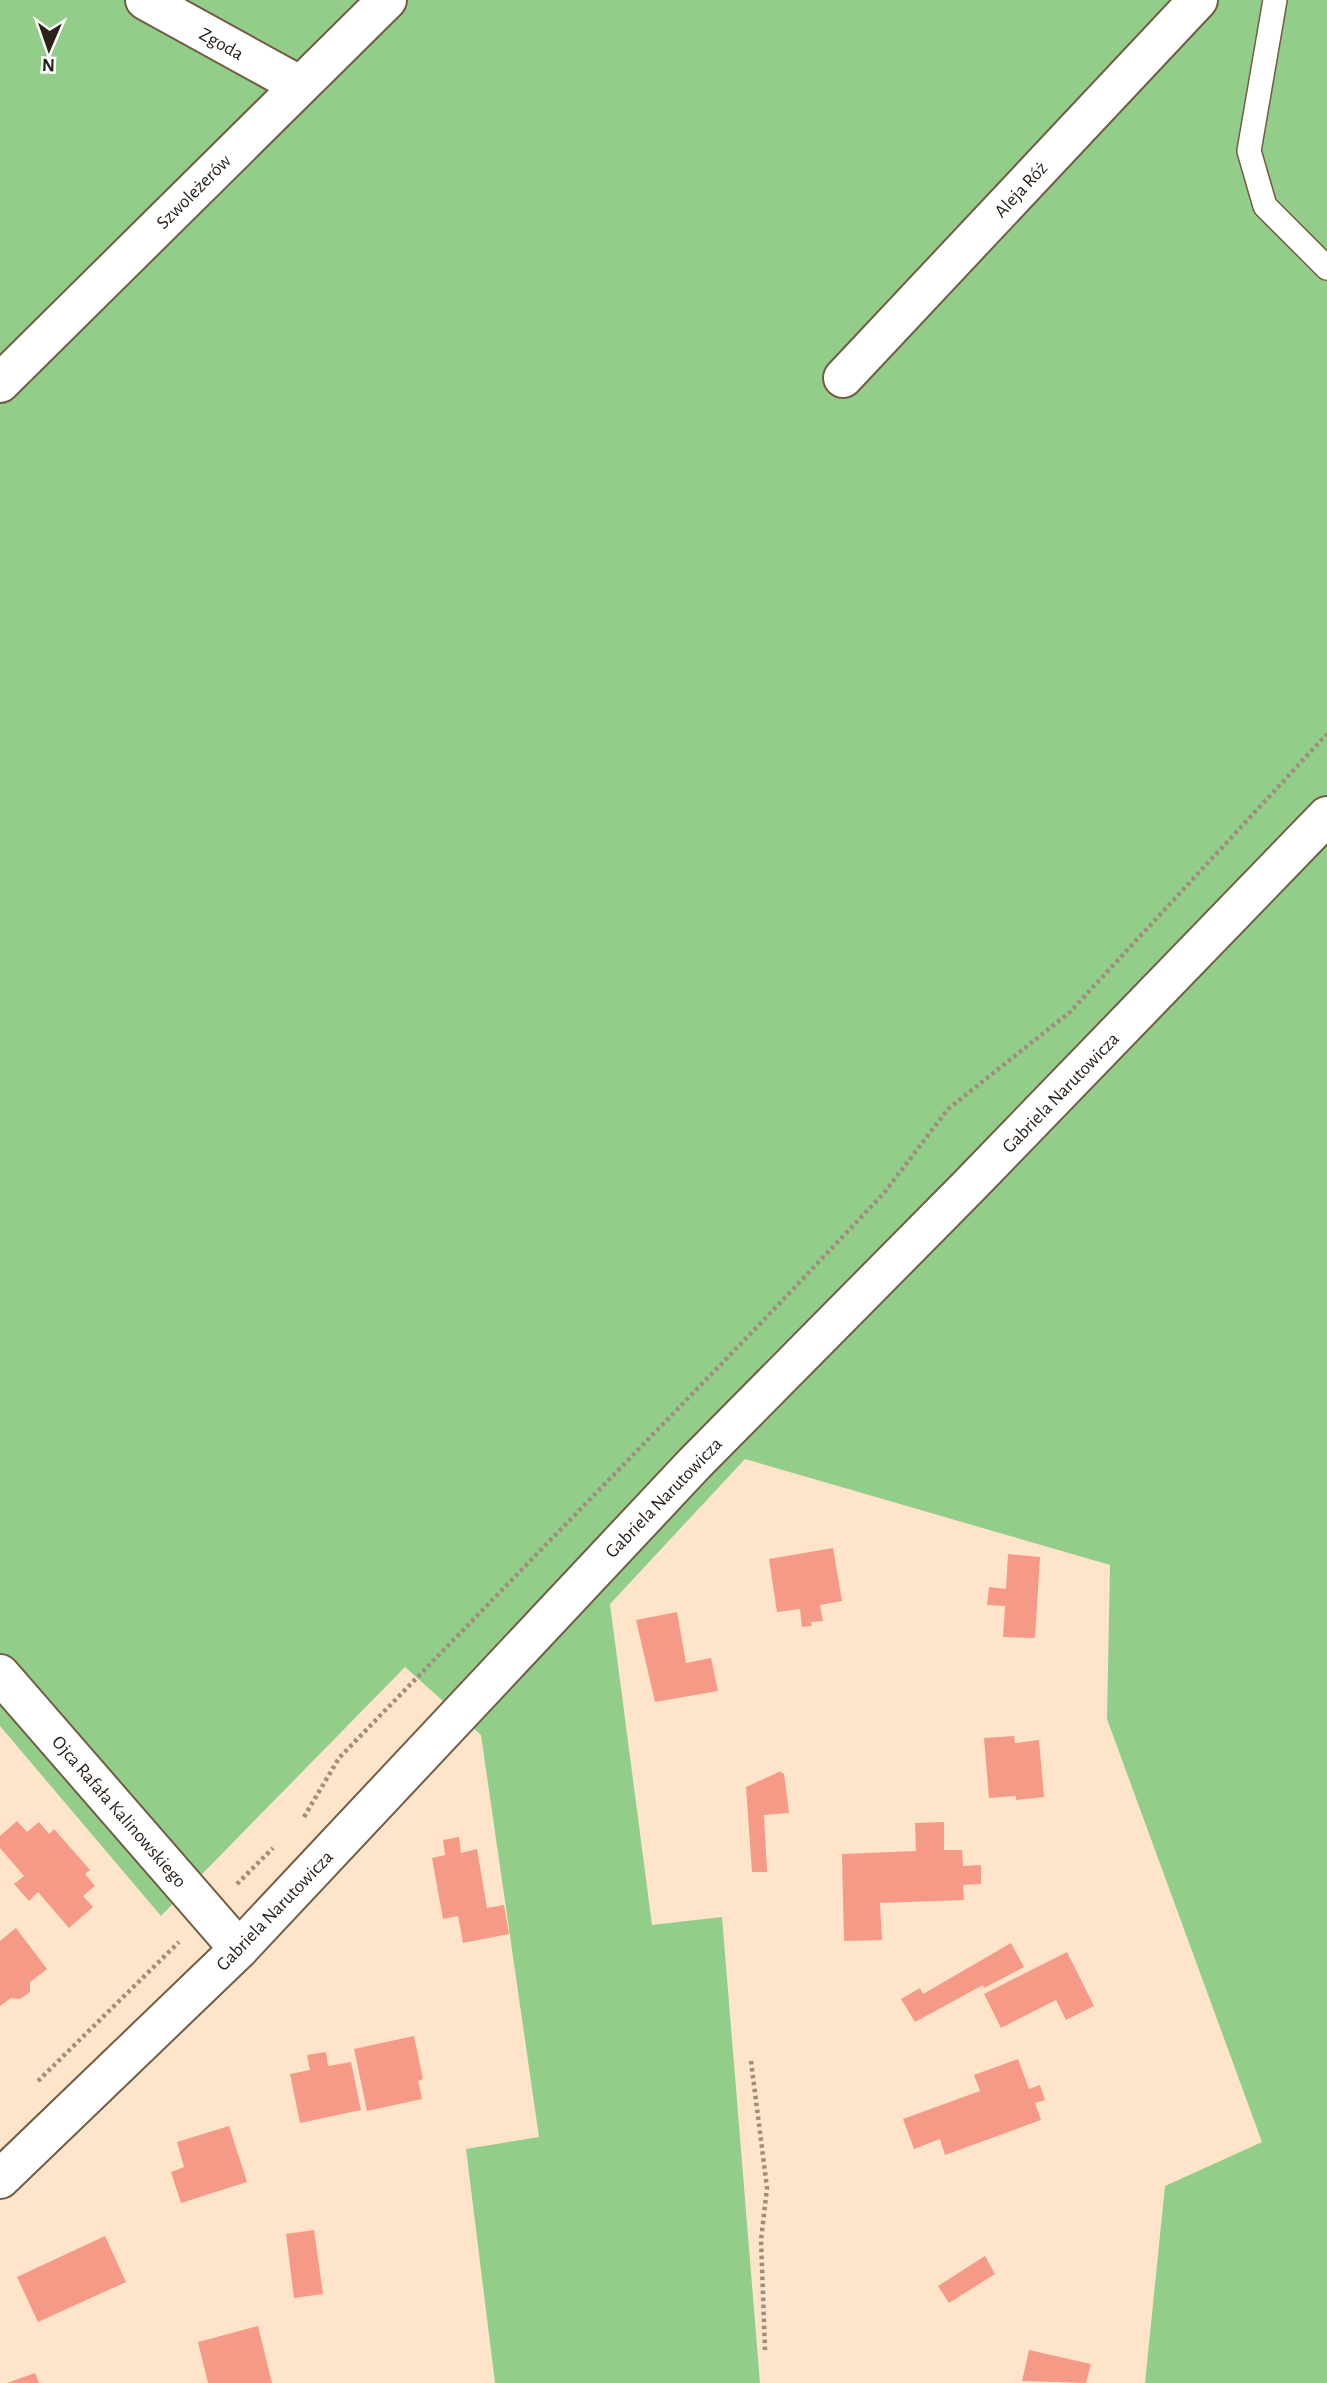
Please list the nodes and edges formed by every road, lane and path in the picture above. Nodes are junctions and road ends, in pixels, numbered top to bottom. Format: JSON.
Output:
{"nodes":[{"id":1,"x":145,"y":0,"type":"edge"},
{"id":2,"x":387,"y":0,"type":"edge"},
{"id":3,"x":1198,"y":0,"type":"edge"},
{"id":4,"x":1276,"y":0,"type":"edge"},
{"id":5,"x":299,"y":85,"type":"junction"},
{"id":6,"x":1327,"y":268,"type":"edge"},
{"id":7,"x":842,"y":378,"type":"dead end"},
{"id":8,"x":0,"y":383,"type":"edge"},
{"id":9,"x":1327,"y":734,"type":"edge"},
{"id":10,"x":1327,"y":816,"type":"edge"},
{"id":11,"x":0,"y":1674,"type":"edge"},
{"id":12,"x":300,"y":1822,"type":"dead end"},
{"id":13,"x":281,"y":1840,"type":"dead end"},
{"id":14,"x":207,"y":1914,"type":"junction"},
{"id":15,"x":239,"y":1949,"type":"junction"},
{"id":16,"x":751,"y":2061,"type":"dead end"},
{"id":17,"x":30,"y":2090,"type":"dead end"},
{"id":18,"x":0,"y":2179,"type":"edge"},
{"id":19,"x":765,"y":2350,"type":"dead end"}],
"edges":[{"from":1,"to":5,"type":"street","name":"Zgoda"},
{"from":2,"to":5,"type":"street","name":"Szwoleżerów"},
{"from":3,"to":7,"type":"street","name":"Aleja Róż"},
{"from":4,"to":6,"type":"lane"},
{"from":5,"to":8,"type":"street","name":"Szwoleżerów"},
{"from":9,"to":12,"type":"path"},
{"from":10,"to":15,"type":"street","name":"Gabriela Narutowicza"},
{"from":11,"to":14,"type":"street","name":"Ojca Rafała Kalinowskiego"},
{"from":13,"to":14,"type":"path"},
{"from":14,"to":15,"type":"street","name":"Ojca Rafała Kalinowskiego"},
{"from":14,"to":17,"type":"path"},
{"from":15,"to":18,"type":"street","name":"Gabriela Narutowicza"},
{"from":16,"to":19,"type":"path"}]}
